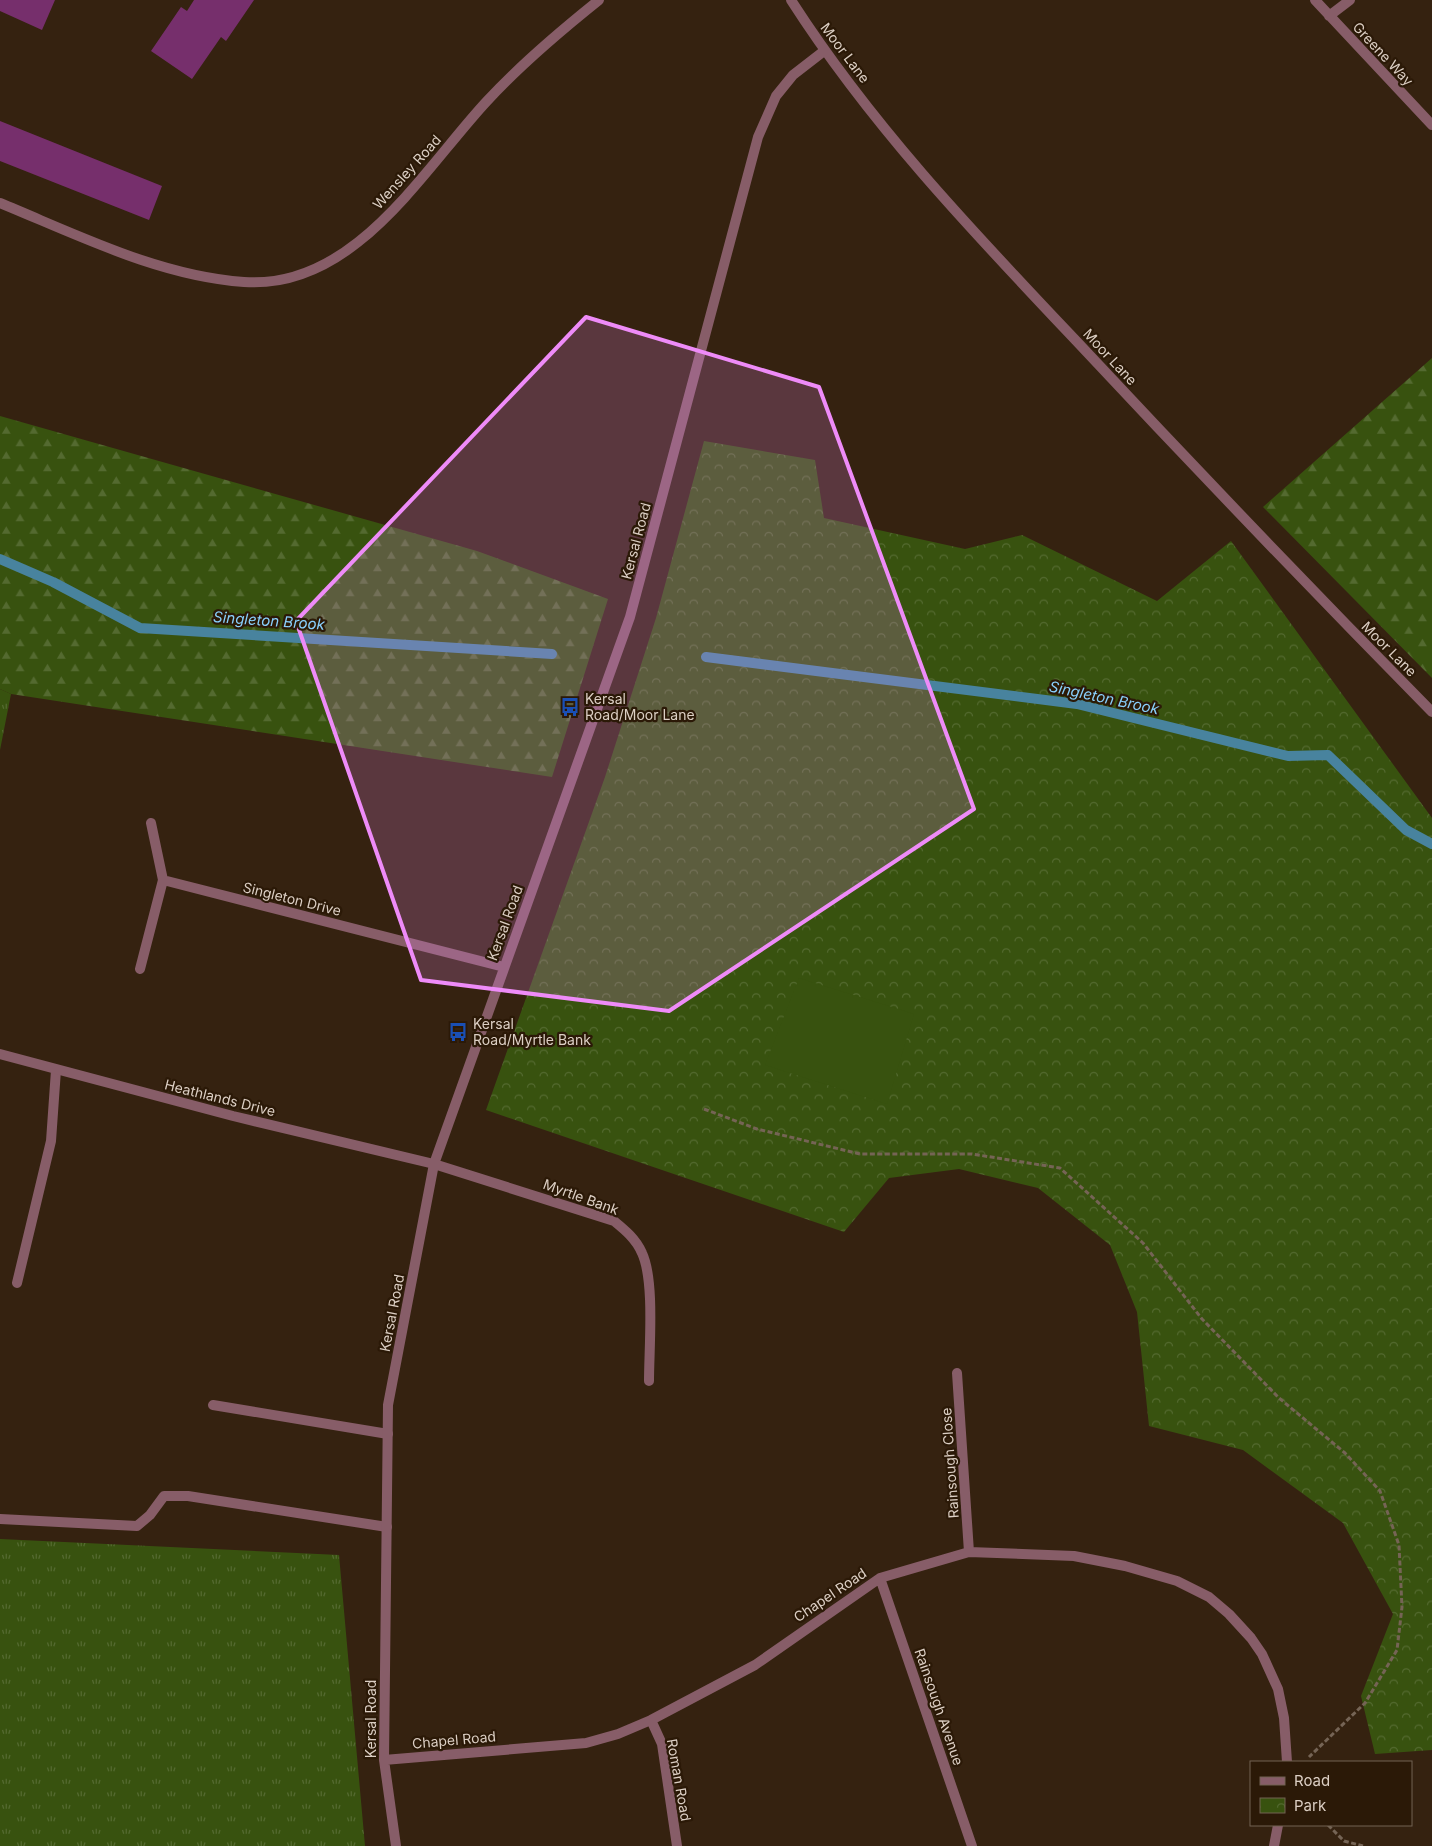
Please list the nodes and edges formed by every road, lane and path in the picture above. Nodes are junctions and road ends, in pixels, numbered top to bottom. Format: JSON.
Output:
{"nodes":[{"id":1,"x":599,"y":0,"type":"edge"},
{"id":2,"x":791,"y":0,"type":"edge"},
{"id":3,"x":1316,"y":0,"type":"edge"},
{"id":4,"x":1350,"y":0,"type":"edge"},
{"id":5,"x":1329,"y":16,"type":"junction"},
{"id":6,"x":824,"y":51,"type":"junction"},
{"id":7,"x":1432,"y":125,"type":"edge"},
{"id":8,"x":0,"y":203,"type":"edge"},
{"id":9,"x":1432,"y":712,"type":"edge"},
{"id":10,"x":151,"y":824,"type":"dead end"},
{"id":11,"x":163,"y":880,"type":"junction"},
{"id":12,"x":504,"y":967,"type":"junction"},
{"id":13,"x":140,"y":969,"type":"dead end"},
{"id":14,"x":0,"y":1054,"type":"edge"},
{"id":15,"x":56,"y":1070,"type":"junction"},
{"id":16,"x":704,"y":1109,"type":"dead end"},
{"id":17,"x":434,"y":1164,"type":"junction"},
{"id":18,"x":17,"y":1283,"type":"dead end"},
{"id":19,"x":957,"y":1373,"type":"dead end"},
{"id":20,"x":649,"y":1381,"type":"dead end"},
{"id":21,"x":212,"y":1405,"type":"dead end"},
{"id":22,"x":388,"y":1434,"type":"junction"},
{"id":23,"x":0,"y":1519,"type":"edge"},
{"id":24,"x":387,"y":1527,"type":"junction"},
{"id":25,"x":970,"y":1552,"type":"junction"},
{"id":26,"x":880,"y":1578,"type":"junction"},
{"id":27,"x":651,"y":1720,"type":"junction"},
{"id":28,"x":384,"y":1760,"type":"junction"},
{"id":29,"x":1287,"y":1761,"type":"edge"},
{"id":30,"x":1305,"y":1761,"type":"edge"},
{"id":31,"x":1278,"y":1826,"type":"edge"},
{"id":32,"x":1329,"y":1826,"type":"edge"},
{"id":33,"x":396,"y":1846,"type":"edge"},
{"id":34,"x":677,"y":1846,"type":"edge"},
{"id":35,"x":972,"y":1846,"type":"edge"},
{"id":36,"x":1274,"y":1846,"type":"edge"},
{"id":37,"x":1363,"y":1846,"type":"edge"}],
"edges":[{"from":1,"to":8,"type":"street","name":"Wensley Road"},
{"from":2,"to":6,"type":"street","name":"Moor Lane"},
{"from":3,"to":5,"type":"street","name":"Greene Way"},
{"from":4,"to":5,"type":"street"},
{"from":5,"to":7,"type":"street","name":"Greene Way"},
{"from":6,"to":9,"type":"street","name":"Moor Lane"},
{"from":6,"to":12,"type":"street","name":"Kersal Road"},
{"from":10,"to":11,"type":"street"},
{"from":11,"to":12,"type":"street","name":"Singleton Drive"},
{"from":11,"to":13,"type":"street"},
{"from":12,"to":17,"type":"street","name":"Kersal Road"},
{"from":14,"to":15,"type":"street","name":"Heathlands Drive"},
{"from":15,"to":17,"type":"street","name":"Heathlands Drive"},
{"from":15,"to":18,"type":"street"},
{"from":16,"to":30,"type":"path"},
{"from":17,"to":20,"type":"street","name":"Myrtle Bank"},
{"from":17,"to":22,"type":"street","name":"Kersal Road"},
{"from":19,"to":25,"type":"street","name":"Rainsough Close"},
{"from":21,"to":22,"type":"street"},
{"from":22,"to":24,"type":"street","name":"Kersal Road"},
{"from":23,"to":24,"type":"street"},
{"from":24,"to":28,"type":"street","name":"Kersal Road"},
{"from":25,"to":26,"type":"street","name":"Chapel Road"},
{"from":25,"to":29,"type":"street","name":"Chapel Road"},
{"from":26,"to":27,"type":"street","name":"Chapel Road"},
{"from":26,"to":35,"type":"street","name":"Rainsough Avenue"},
{"from":27,"to":28,"type":"street","name":"Chapel Road"},
{"from":27,"to":34,"type":"street","name":"Roman Road"},
{"from":28,"to":33,"type":"street","name":"Kersal Road"},
{"from":31,"to":36,"type":"street"},
{"from":32,"to":37,"type":"path"}]}
